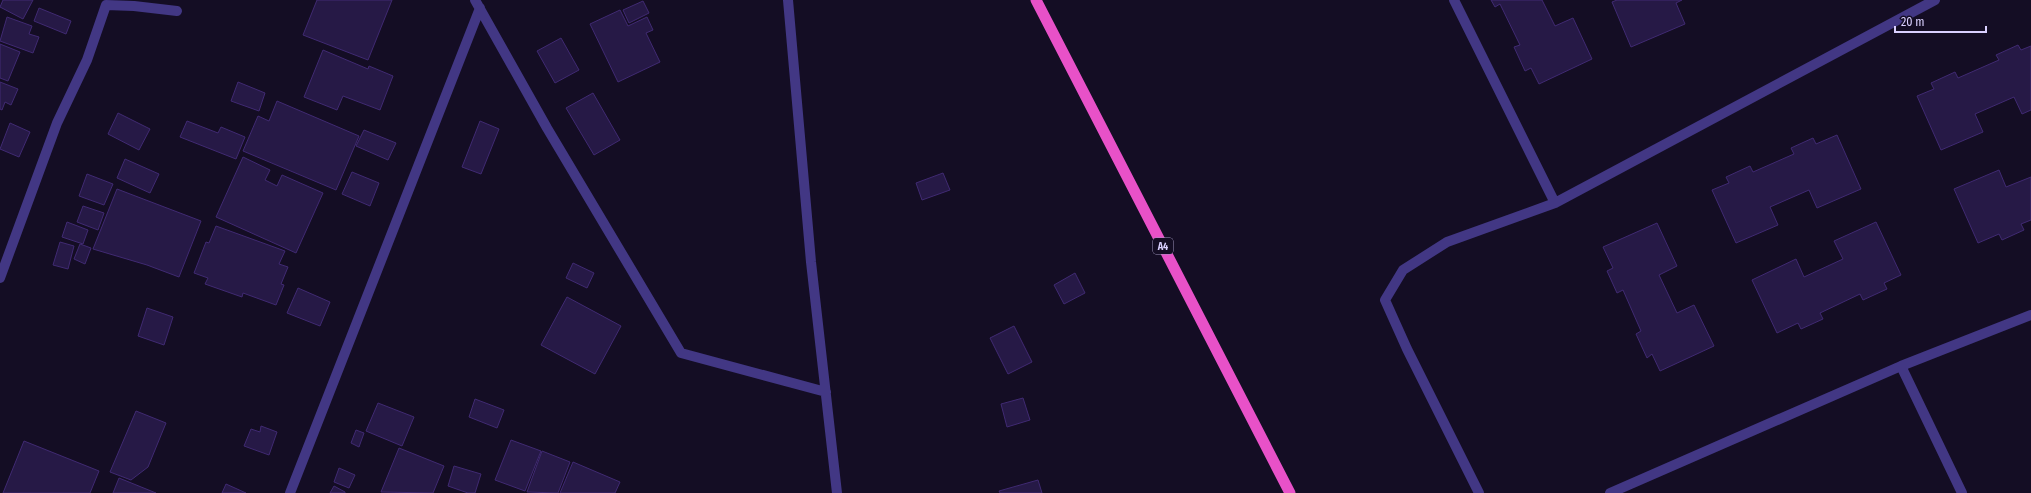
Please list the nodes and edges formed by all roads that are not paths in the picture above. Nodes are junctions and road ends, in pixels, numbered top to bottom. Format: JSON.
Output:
{"nodes":[{"id":1,"x":788,"y":0,"type":"edge"},
{"id":2,"x":1036,"y":0,"type":"edge"},
{"id":3,"x":1454,"y":0,"type":"edge"},
{"id":4,"x":1934,"y":0,"type":"edge"},
{"id":5,"x":478,"y":4,"type":"edge"},
{"id":6,"x":177,"y":11,"type":"dead end"},
{"id":7,"x":1555,"y":202,"type":"junction"},
{"id":8,"x":0,"y":278,"type":"edge"},
{"id":9,"x":2031,"y":315,"type":"edge"},
{"id":10,"x":1901,"y":366,"type":"junction"},
{"id":11,"x":826,"y":392,"type":"junction"},
{"id":12,"x":290,"y":493,"type":"edge"},
{"id":13,"x":836,"y":493,"type":"edge"},
{"id":14,"x":1290,"y":493,"type":"edge"},
{"id":15,"x":1479,"y":493,"type":"edge"},
{"id":16,"x":1610,"y":493,"type":"edge"},
{"id":17,"x":1962,"y":493,"type":"edge"}],
"edges":[{"from":1,"to":11,"type":"street"},
{"from":2,"to":14,"type":"highway","number":"A4"},
{"from":3,"to":7,"type":"street"},
{"from":4,"to":7,"type":"street"},
{"from":5,"to":11,"type":"street"},
{"from":5,"to":12,"type":"street"},
{"from":6,"to":8,"type":"street"},
{"from":7,"to":15,"type":"street"},
{"from":9,"to":10,"type":"street"},
{"from":10,"to":16,"type":"street"},
{"from":10,"to":17,"type":"street"},
{"from":11,"to":13,"type":"street"}]}
